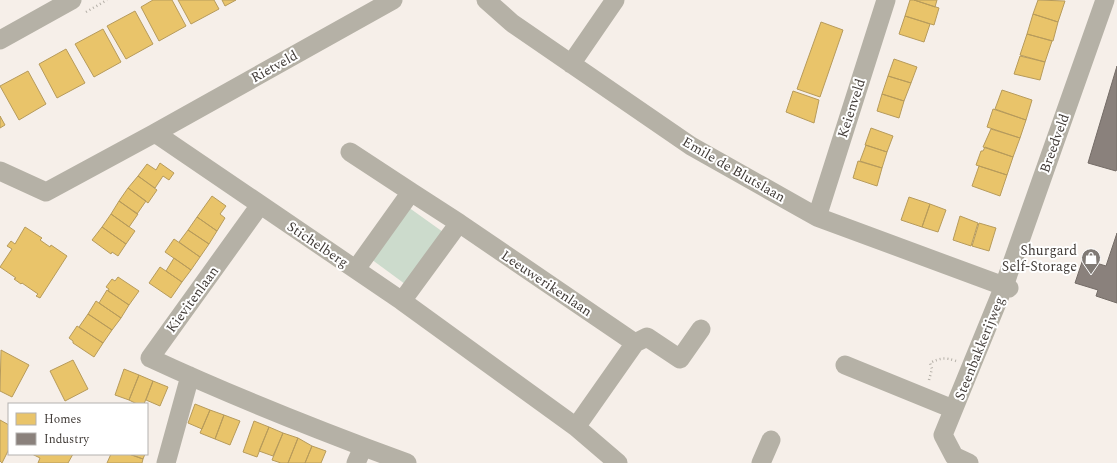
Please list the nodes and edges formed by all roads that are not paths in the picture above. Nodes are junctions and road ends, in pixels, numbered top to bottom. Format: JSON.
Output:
{"nodes":[{"id":1,"x":72,"y":0,"type":"edge"},
{"id":2,"x":393,"y":0,"type":"edge"},
{"id":3,"x":486,"y":0,"type":"edge"},
{"id":4,"x":615,"y":0,"type":"edge"},
{"id":5,"x":886,"y":0,"type":"edge"},
{"id":6,"x":1105,"y":0,"type":"edge"},
{"id":7,"x":0,"y":40,"type":"edge"},
{"id":8,"x":571,"y":64,"type":"junction"},
{"id":9,"x":155,"y":132,"type":"junction"},
{"id":10,"x":350,"y":152,"type":"dead end"},
{"id":11,"x":0,"y":171,"type":"edge"},
{"id":12,"x":411,"y":192,"type":"junction"},
{"id":13,"x":260,"y":205,"type":"junction"},
{"id":14,"x":817,"y":217,"type":"junction"},
{"id":15,"x":459,"y":223,"type":"junction"},
{"id":16,"x":356,"y":269,"type":"junction"},
{"id":17,"x":1006,"y":287,"type":"junction"},
{"id":18,"x":402,"y":301,"type":"junction"},
{"id":19,"x":701,"y":328,"type":"dead end"},
{"id":20,"x":635,"y":343,"type":"junction"},
{"id":21,"x":845,"y":365,"type":"dead end"},
{"id":22,"x":190,"y":376,"type":"junction"},
{"id":23,"x":953,"y":409,"type":"junction"},
{"id":24,"x":576,"y":427,"type":"junction"},
{"id":25,"x":771,"y":440,"type":"dead end"},
{"id":26,"x":359,"y":455,"type":"edge"},
{"id":27,"x":166,"y":463,"type":"edge"},
{"id":28,"x":407,"y":463,"type":"edge"},
{"id":29,"x":618,"y":463,"type":"edge"},
{"id":30,"x":761,"y":463,"type":"edge"},
{"id":31,"x":969,"y":463,"type":"edge"}],
"edges":[{"from":1,"to":7,"type":"street"},
{"from":2,"to":9,"type":"street","name":"Rietveld"},
{"from":3,"to":8,"type":"street","name":"Emile de Blutslaan"},
{"from":4,"to":8,"type":"street"},
{"from":5,"to":14,"type":"street","name":"Keienveld"},
{"from":6,"to":17,"type":"street","name":"Breedveld"},
{"from":8,"to":14,"type":"street","name":"Emile de Blutslaan"},
{"from":9,"to":11,"type":"street"},
{"from":9,"to":13,"type":"street","name":"Stichelberg"},
{"from":10,"to":12,"type":"street","name":"Leeuwerikenlaan"},
{"from":12,"to":15,"type":"street","name":"Leeuwerikenlaan"},
{"from":12,"to":16,"type":"street"},
{"from":13,"to":16,"type":"street","name":"Stichelberg"},
{"from":13,"to":22,"type":"street","name":"Kievitenlaan"},
{"from":14,"to":17,"type":"street","name":"Emile de Blutslaan"},
{"from":15,"to":18,"type":"street"},
{"from":15,"to":20,"type":"street","name":"Leeuwerikenlaan"},
{"from":16,"to":18,"type":"street","name":"Stichelberg"},
{"from":17,"to":23,"type":"street","name":"Steenbakkerijweg"},
{"from":18,"to":24,"type":"street","name":"Stichelberg"},
{"from":19,"to":20,"type":"street"},
{"from":20,"to":24,"type":"street"},
{"from":21,"to":23,"type":"street","name":"Steenbakkerijweg"},
{"from":22,"to":26,"type":"street","name":"Kievitenlaan"},
{"from":22,"to":27,"type":"street"},
{"from":23,"to":31,"type":"street","name":"Steenbakkerijweg"},
{"from":24,"to":29,"type":"street","name":"Stichelberg"},
{"from":25,"to":30,"type":"street"},
{"from":26,"to":28,"type":"street","name":"Kievitenlaan"}]}
